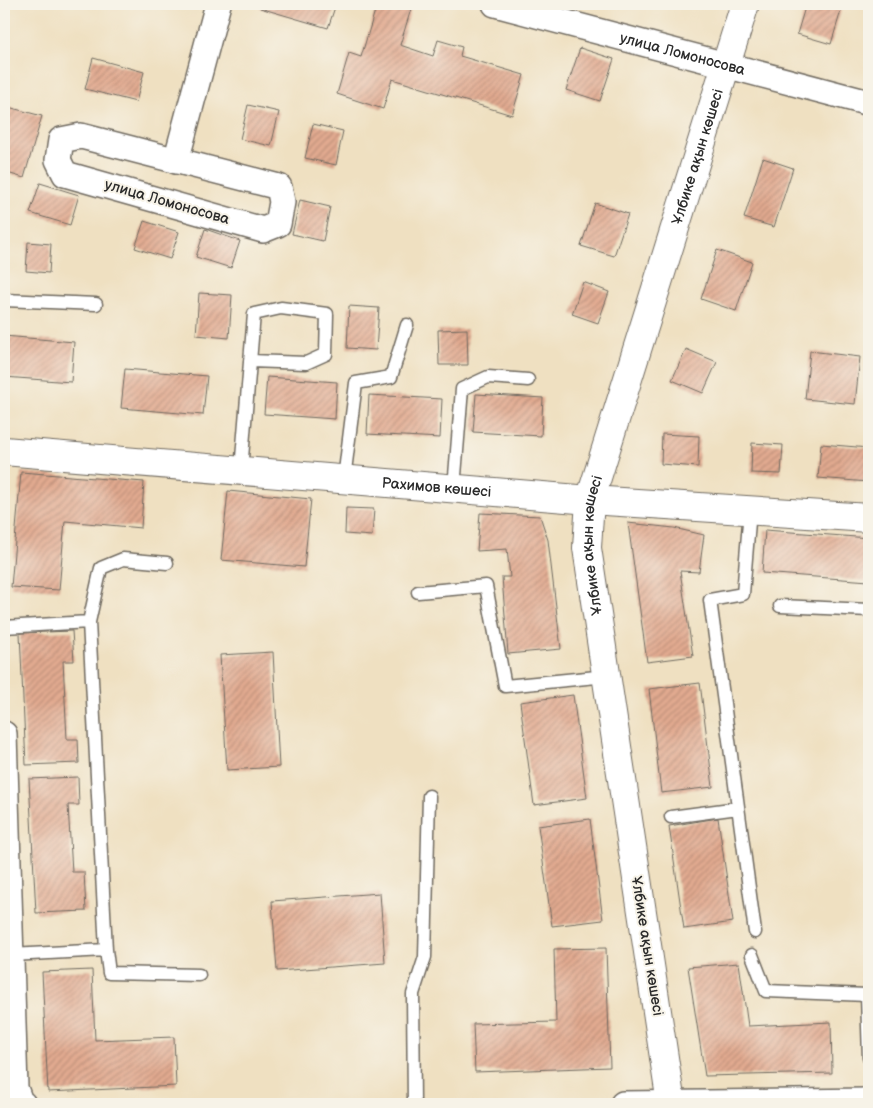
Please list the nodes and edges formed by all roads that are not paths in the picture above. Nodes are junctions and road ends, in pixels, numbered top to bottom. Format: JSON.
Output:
{"nodes":[{"id":1,"x":218,"y":4,"type":"edge"},
{"id":2,"x":495,"y":4,"type":"edge"},
{"id":3,"x":745,"y":4,"type":"edge"},
{"id":4,"x":726,"y":65,"type":"junction"},
{"id":5,"x":869,"y":103,"type":"edge"},
{"id":6,"x":176,"y":160,"type":"junction"},
{"id":7,"x":4,"y":300,"type":"edge"},
{"id":8,"x":96,"y":304,"type":"dead end"},
{"id":9,"x":407,"y":325,"type":"dead end"},
{"id":10,"x":250,"y":361,"type":"junction"},
{"id":11,"x":528,"y":380,"type":"dead end"},
{"id":12,"x":4,"y":451,"type":"edge"},
{"id":13,"x":242,"y":470,"type":"junction"},
{"id":14,"x":344,"y":479,"type":"junction"},
{"id":15,"x":454,"y":488,"type":"junction"},
{"id":16,"x":590,"y":500,"type":"junction"},
{"id":17,"x":750,"y":510,"type":"junction"},
{"id":18,"x":869,"y":518,"type":"edge"},
{"id":19,"x":166,"y":563,"type":"dead end"},
{"id":20,"x":418,"y":592,"type":"dead end"},
{"id":21,"x":780,"y":606,"type":"dead end"},
{"id":22,"x":869,"y":610,"type":"edge"},
{"id":23,"x":89,"y":622,"type":"junction"},
{"id":24,"x":4,"y":628,"type":"edge"},
{"id":25,"x":606,"y":676,"type":"junction"},
{"id":26,"x":4,"y":734,"type":"edge"},
{"id":27,"x":429,"y":796,"type":"dead end"},
{"id":28,"x":738,"y":808,"type":"junction"},
{"id":29,"x":671,"y":817,"type":"dead end"},
{"id":30,"x":755,"y":932,"type":"dead end"},
{"id":31,"x":106,"y":950,"type":"junction"},
{"id":32,"x":11,"y":955,"type":"junction"},
{"id":33,"x":752,"y":955,"type":"dead end"},
{"id":34,"x":199,"y":975,"type":"dead end"},
{"id":35,"x":868,"y":994,"type":"edge"},
{"id":36,"x":869,"y":1058,"type":"edge"},
{"id":37,"x":869,"y":1101,"type":"edge"},
{"id":38,"x":23,"y":1104,"type":"edge"},
{"id":39,"x":414,"y":1104,"type":"edge"},
{"id":40,"x":623,"y":1104,"type":"edge"},
{"id":41,"x":671,"y":1104,"type":"edge"}],
"edges":[{"from":1,"to":6,"type":"street"},
{"from":2,"to":4,"type":"street","name":"улица Ломоносова"},
{"from":3,"to":4,"type":"main road","name":"Ұлбике ақын көшесі"},
{"from":4,"to":5,"type":"street","name":"улица Ломоносова"},
{"from":4,"to":16,"type":"main road","name":"Ұлбике ақын көшесі"},
{"from":6,"to":6,"type":"street","name":"улица Ломоносова"},
{"from":7,"to":8,"type":"lane"},
{"from":9,"to":14,"type":"lane"},
{"from":10,"to":10,"type":"lane"},
{"from":10,"to":13,"type":"lane"},
{"from":11,"to":15,"type":"lane"},
{"from":12,"to":13,"type":"main road","name":"Рахимов көшесі"},
{"from":13,"to":14,"type":"main road","name":"Рахимов көшесі"},
{"from":14,"to":15,"type":"main road","name":"Рахимов көшесі"},
{"from":15,"to":16,"type":"main road","name":"Рахимов көшесі"},
{"from":16,"to":17,"type":"main road","name":"Рахимов көшесі"},
{"from":16,"to":25,"type":"main road","name":"Ұлбике ақын көшесі"},
{"from":17,"to":18,"type":"main road","name":"Рахимов көшесі"},
{"from":17,"to":28,"type":"lane"},
{"from":19,"to":23,"type":"lane"},
{"from":20,"to":25,"type":"lane"},
{"from":21,"to":22,"type":"lane"},
{"from":23,"to":24,"type":"lane"},
{"from":23,"to":31,"type":"lane"},
{"from":25,"to":41,"type":"main road","name":"Ұлбике ақын көшесі"},
{"from":26,"to":32,"type":"street"},
{"from":27,"to":39,"type":"lane"},
{"from":28,"to":29,"type":"lane"},
{"from":28,"to":30,"type":"lane"},
{"from":31,"to":32,"type":"lane"},
{"from":31,"to":34,"type":"lane"},
{"from":32,"to":38,"type":"street"},
{"from":33,"to":35,"type":"lane"},
{"from":35,"to":36,"type":"lane"},
{"from":37,"to":41,"type":"street"},
{"from":40,"to":41,"type":"street"}]}
